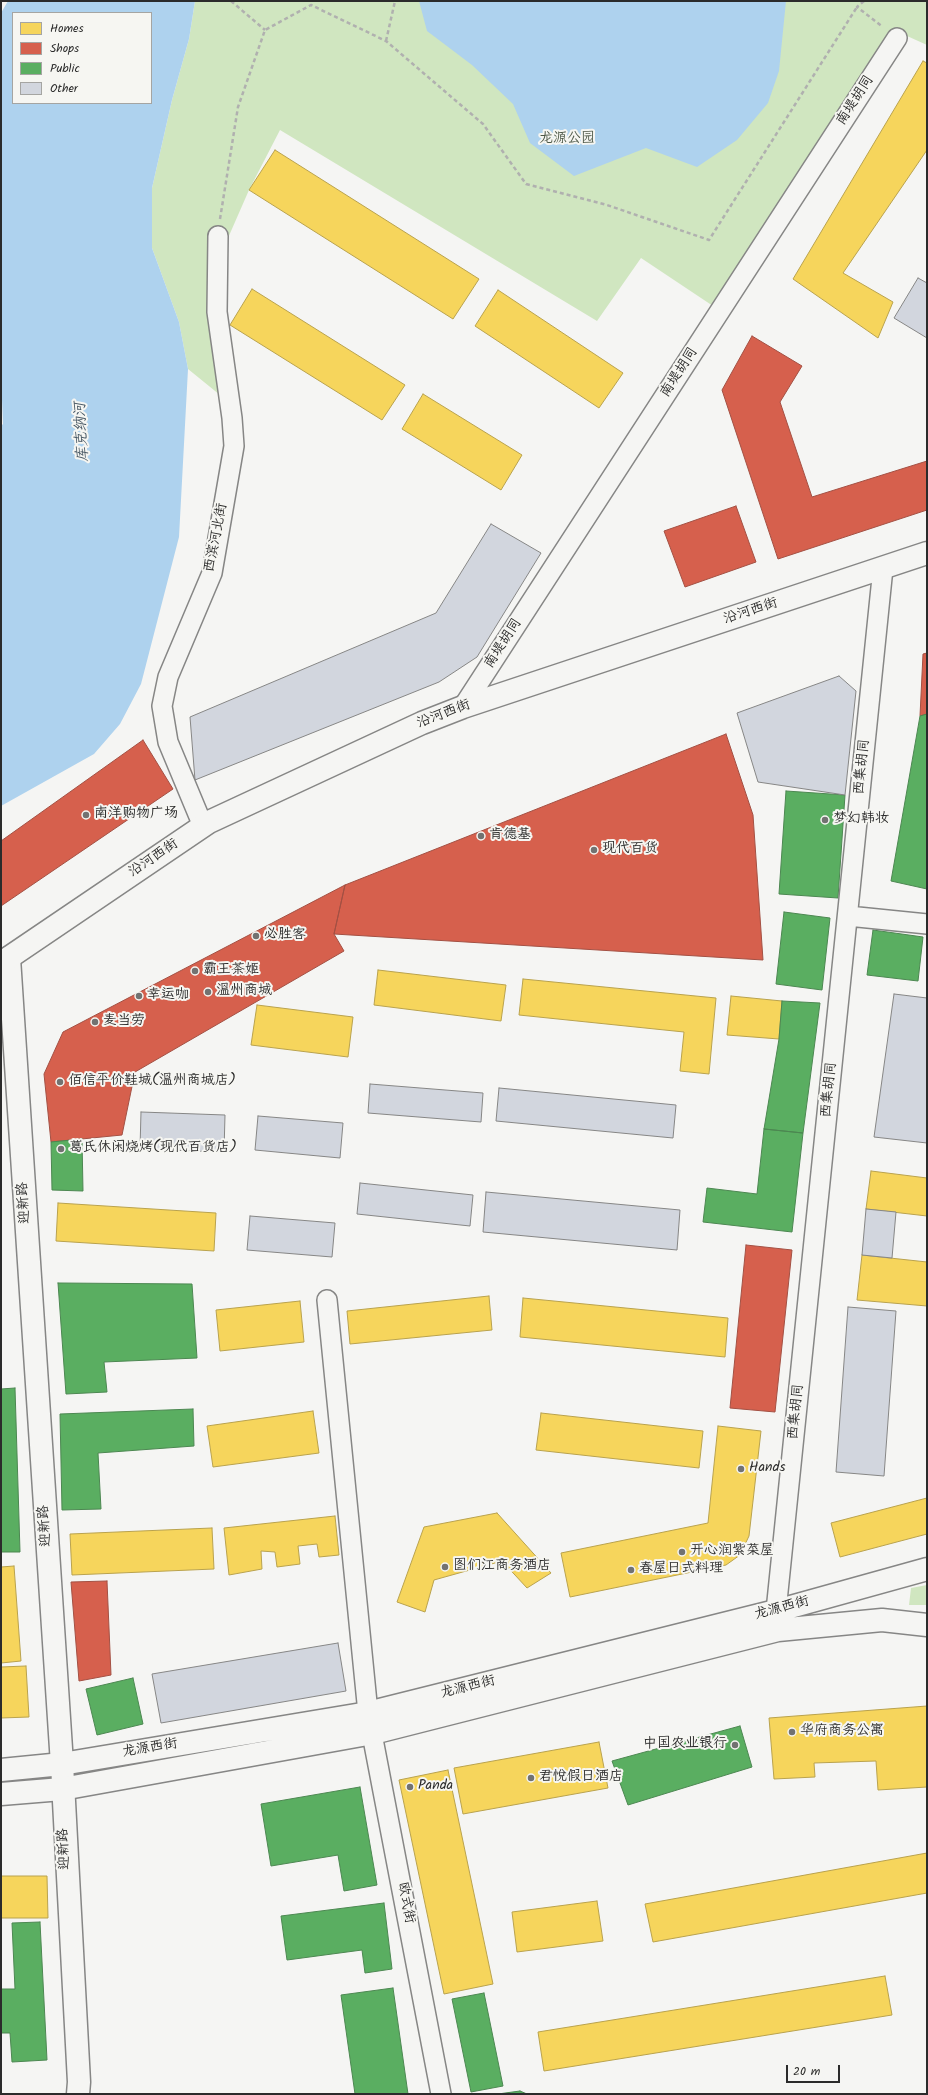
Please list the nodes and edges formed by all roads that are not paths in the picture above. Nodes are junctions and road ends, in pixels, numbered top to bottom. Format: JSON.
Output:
{"nodes":[{"id":1,"x":897,"y":38,"type":"road end"},
{"id":2,"x":218,"y":236,"type":"road end"},
{"id":3,"x":927,"y":553,"type":"edge"},
{"id":4,"x":883,"y":568,"type":"junction"},
{"id":5,"x":463,"y":707,"type":"junction"},
{"id":6,"x":203,"y":826,"type":"junction"},
{"id":7,"x":848,"y":916,"type":"junction"},
{"id":8,"x":927,"y":924,"type":"edge"},
{"id":9,"x":5,"y":961,"type":"edge"},
{"id":10,"x":327,"y":1300,"type":"dead end"},
{"id":11,"x":927,"y":1569,"type":"edge"},
{"id":12,"x":776,"y":1611,"type":"junction"},
{"id":13,"x":927,"y":1625,"type":"edge"},
{"id":14,"x":370,"y":1723,"type":"junction"},
{"id":15,"x":62,"y":1764,"type":"junction"},
{"id":16,"x":1,"y":1770,"type":"edge"},
{"id":17,"x":62,"y":1790,"type":"junction"},
{"id":18,"x":1,"y":1794,"type":"edge"},
{"id":19,"x":78,"y":2094,"type":"edge"},
{"id":20,"x":440,"y":2094,"type":"edge"}],
"edges":[{"from":1,"to":5,"type":"street","name":"南堤胡同"},
{"from":2,"to":6,"type":"street","name":"西滨河北街"},
{"from":3,"to":4,"type":"main road","name":"沿河西街"},
{"from":4,"to":5,"type":"main road","name":"沿河西街"},
{"from":4,"to":7,"type":"street","name":"西集胡同"},
{"from":5,"to":6,"type":"main road","name":"沿河西街"},
{"from":6,"to":9,"type":"main road","name":"沿河西街"},
{"from":7,"to":8,"type":"street"},
{"from":7,"to":12,"type":"street","name":"西集胡同"},
{"from":9,"to":15,"type":"main road","name":"迎新路"},
{"from":10,"to":14,"type":"street","name":"欧式街"},
{"from":11,"to":12,"type":"main road","name":"龙源西街"},
{"from":12,"to":14,"type":"main road","name":"龙源西街"},
{"from":13,"to":14,"type":"main road","name":"龙源西街"},
{"from":14,"to":15,"type":"main road","name":"龙源西街"},
{"from":14,"to":17,"type":"main road","name":"龙源西街"},
{"from":14,"to":20,"type":"street","name":"欧式街"},
{"from":15,"to":16,"type":"main road","name":"龙源西街"},
{"from":15,"to":17,"type":"main road","name":"迎新路"},
{"from":17,"to":18,"type":"main road","name":"龙源西街"},
{"from":17,"to":19,"type":"main road","name":"迎新路"}]}
